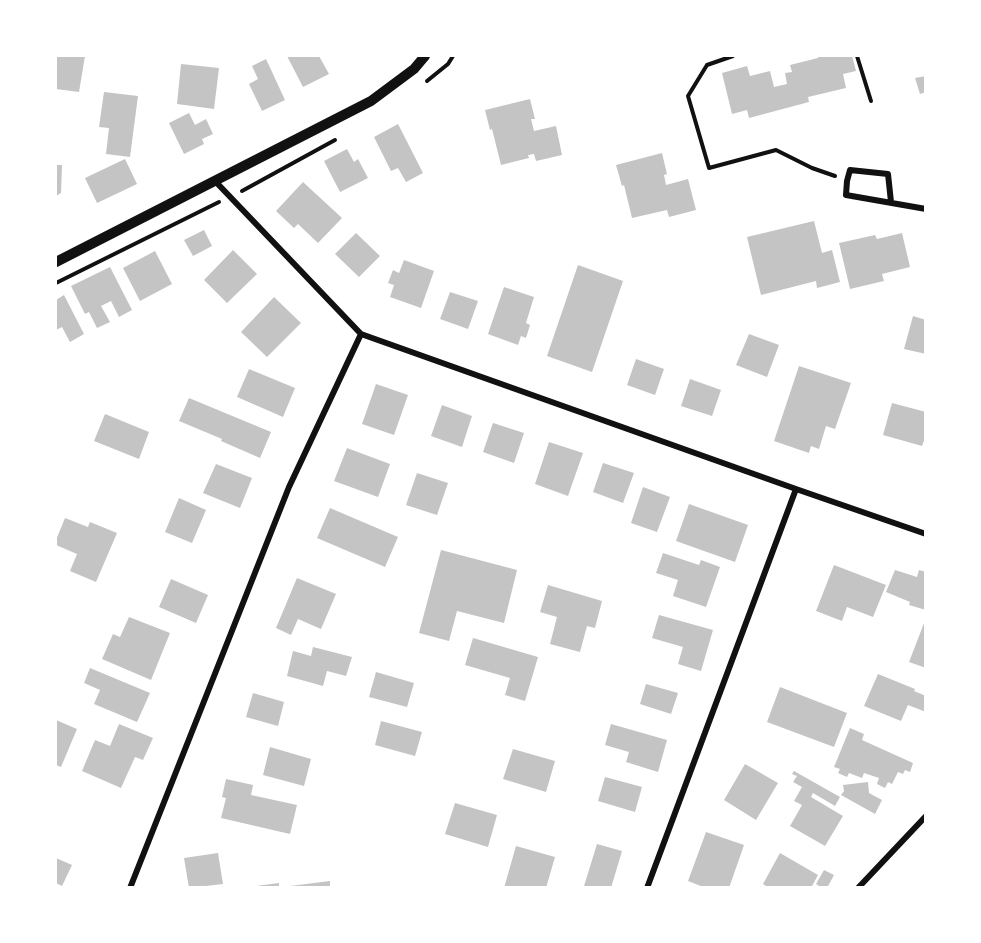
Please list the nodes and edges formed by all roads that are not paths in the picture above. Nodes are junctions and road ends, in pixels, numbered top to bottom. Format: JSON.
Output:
{"nodes":[{"id":1,"x":425,"y":56,"type":"edge"},
{"id":2,"x":215,"y":181,"type":"junction"},
{"id":3,"x":891,"y":202,"type":"junction"},
{"id":4,"x":926,"y":209,"type":"edge"},
{"id":5,"x":56,"y":262,"type":"edge"},
{"id":6,"x":361,"y":334,"type":"junction"},
{"id":7,"x":796,"y":489,"type":"junction"},
{"id":8,"x":926,"y":534,"type":"edge"},
{"id":9,"x":926,"y":816,"type":"edge"},
{"id":10,"x":130,"y":888,"type":"edge"},
{"id":11,"x":647,"y":888,"type":"edge"},
{"id":12,"x":858,"y":888,"type":"edge"}],
"edges":[{"from":1,"to":2,"type":"street"},
{"from":2,"to":5,"type":"street"},
{"from":2,"to":6,"type":"street"},
{"from":3,"to":3,"type":"street"},
{"from":3,"to":4,"type":"street"},
{"from":6,"to":7,"type":"street"},
{"from":6,"to":10,"type":"street"},
{"from":7,"to":8,"type":"street"},
{"from":7,"to":11,"type":"street"},
{"from":9,"to":12,"type":"street"}]}
